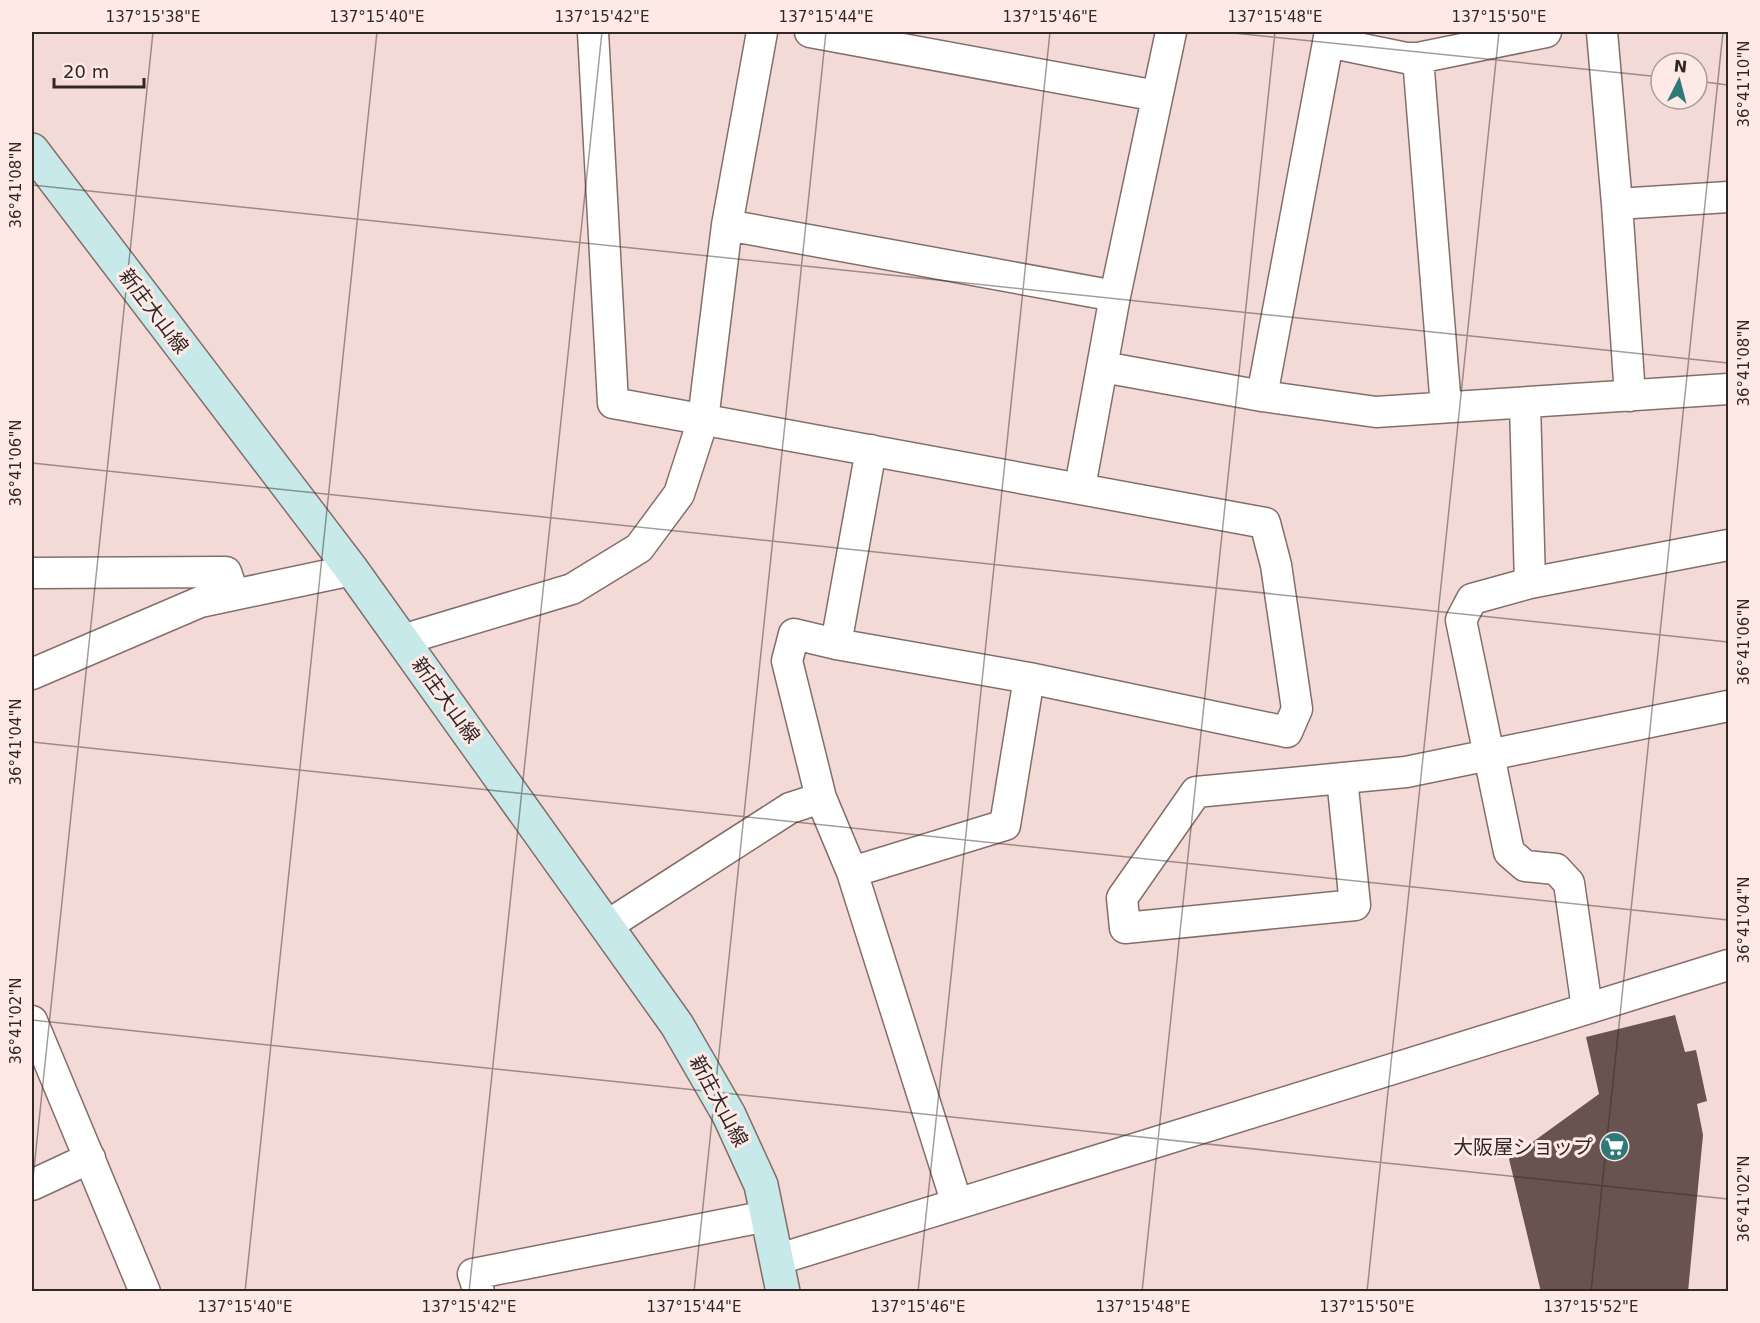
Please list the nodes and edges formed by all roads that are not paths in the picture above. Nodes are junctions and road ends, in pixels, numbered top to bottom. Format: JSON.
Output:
{"nodes":[{"id":1,"x":593,"y":32,"type":"edge"},
{"id":2,"x":762,"y":32,"type":"edge"},
{"id":3,"x":810,"y":32,"type":"edge"},
{"id":4,"x":1171,"y":32,"type":"edge"},
{"id":5,"x":1546,"y":32,"type":"edge"},
{"id":6,"x":1602,"y":32,"type":"edge"},
{"id":7,"x":1329,"y":37,"type":"edge"},
{"id":8,"x":1418,"y":58,"type":"junction"},
{"id":9,"x":1157,"y":96,"type":"junction"},
{"id":10,"x":32,"y":150,"type":"edge"},
{"id":11,"x":1728,"y":197,"type":"edge"},
{"id":12,"x":1617,"y":204,"type":"junction"},
{"id":13,"x":727,"y":225,"type":"junction"},
{"id":14,"x":1115,"y":296,"type":"junction"},
{"id":15,"x":1102,"y":367,"type":"junction"},
{"id":16,"x":1728,"y":389,"type":"edge"},
{"id":17,"x":1262,"y":396,"type":"junction"},
{"id":18,"x":1630,"y":396,"type":"junction"},
{"id":19,"x":1526,"y":404,"type":"junction"},
{"id":20,"x":1446,"y":407,"type":"junction"},
{"id":21,"x":703,"y":420,"type":"junction"},
{"id":22,"x":871,"y":450,"type":"junction"},
{"id":23,"x":1080,"y":487,"type":"junction"},
{"id":24,"x":1728,"y":545,"type":"edge"},
{"id":25,"x":352,"y":570,"type":"junction"},
{"id":26,"x":32,"y":573,"type":"edge"},
{"id":27,"x":1530,"y":583,"type":"junction"},
{"id":28,"x":233,"y":593,"type":"junction"},
{"id":29,"x":402,"y":640,"type":"junction"},
{"id":30,"x":836,"y":644,"type":"junction"},
{"id":31,"x":32,"y":674,"type":"edge"},
{"id":32,"x":1029,"y":678,"type":"junction"},
{"id":33,"x":1728,"y":706,"type":"edge"},
{"id":34,"x":1489,"y":755,"type":"junction"},
{"id":35,"x":1342,"y":778,"type":"junction"},
{"id":36,"x":821,"y":798,"type":"junction"},
{"id":37,"x":852,"y":872,"type":"junction"},
{"id":38,"x":608,"y":925,"type":"junction"},
{"id":39,"x":1728,"y":965,"type":"edge"},
{"id":40,"x":1587,"y":1008,"type":"junction"},
{"id":41,"x":32,"y":1021,"type":"edge"},
{"id":42,"x":90,"y":1158,"type":"junction"},
{"id":43,"x":32,"y":1185,"type":"edge"},
{"id":44,"x":957,"y":1204,"type":"junction"},
{"id":45,"x":767,"y":1215,"type":"junction"},
{"id":46,"x":777,"y":1260,"type":"junction"},
{"id":47,"x":145,"y":1292,"type":"edge"},
{"id":48,"x":479,"y":1292,"type":"edge"},
{"id":49,"x":783,"y":1292,"type":"edge"}],
"edges":[{"from":1,"to":21,"type":"street"},
{"from":2,"to":13,"type":"street"},
{"from":3,"to":9,"type":"street"},
{"from":4,"to":9,"type":"street"},
{"from":5,"to":8,"type":"street"},
{"from":6,"to":12,"type":"street"},
{"from":7,"to":8,"type":"street"},
{"from":7,"to":17,"type":"street"},
{"from":8,"to":20,"type":"street"},
{"from":9,"to":14,"type":"street"},
{"from":10,"to":25,"type":"main road","name":"新庄大山線"},
{"from":11,"to":12,"type":"street"},
{"from":12,"to":18,"type":"street"},
{"from":13,"to":14,"type":"street"},
{"from":13,"to":21,"type":"street"},
{"from":14,"to":15,"type":"street"},
{"from":15,"to":17,"type":"street"},
{"from":15,"to":23,"type":"street"},
{"from":16,"to":18,"type":"street"},
{"from":17,"to":20,"type":"street"},
{"from":18,"to":19,"type":"street"},
{"from":19,"to":20,"type":"street"},
{"from":19,"to":27,"type":"street"},
{"from":21,"to":22,"type":"street"},
{"from":21,"to":29,"type":"street"},
{"from":22,"to":23,"type":"street"},
{"from":22,"to":30,"type":"street"},
{"from":23,"to":32,"type":"street"},
{"from":24,"to":27,"type":"street"},
{"from":25,"to":28,"type":"street"},
{"from":25,"to":29,"type":"main road","name":"新庄大山線"},
{"from":26,"to":28,"type":"street"},
{"from":27,"to":34,"type":"street"},
{"from":28,"to":31,"type":"street"},
{"from":29,"to":38,"type":"main road","name":"新庄大山線"},
{"from":30,"to":32,"type":"street"},
{"from":30,"to":36,"type":"street"},
{"from":32,"to":37,"type":"street"},
{"from":33,"to":34,"type":"street"},
{"from":34,"to":35,"type":"street"},
{"from":34,"to":40,"type":"street"},
{"from":35,"to":35,"type":"street"},
{"from":36,"to":37,"type":"street"},
{"from":36,"to":38,"type":"street"},
{"from":37,"to":44,"type":"street"},
{"from":38,"to":45,"type":"main road","name":"新庄大山線"},
{"from":39,"to":40,"type":"street"},
{"from":40,"to":44,"type":"street"},
{"from":41,"to":42,"type":"street"},
{"from":42,"to":43,"type":"street"},
{"from":42,"to":47,"type":"street"},
{"from":44,"to":46,"type":"street"},
{"from":45,"to":46,"type":"main road","name":"新庄大山線"},
{"from":45,"to":48,"type":"street"},
{"from":46,"to":49,"type":"main road","name":"新庄大山線"}]}
